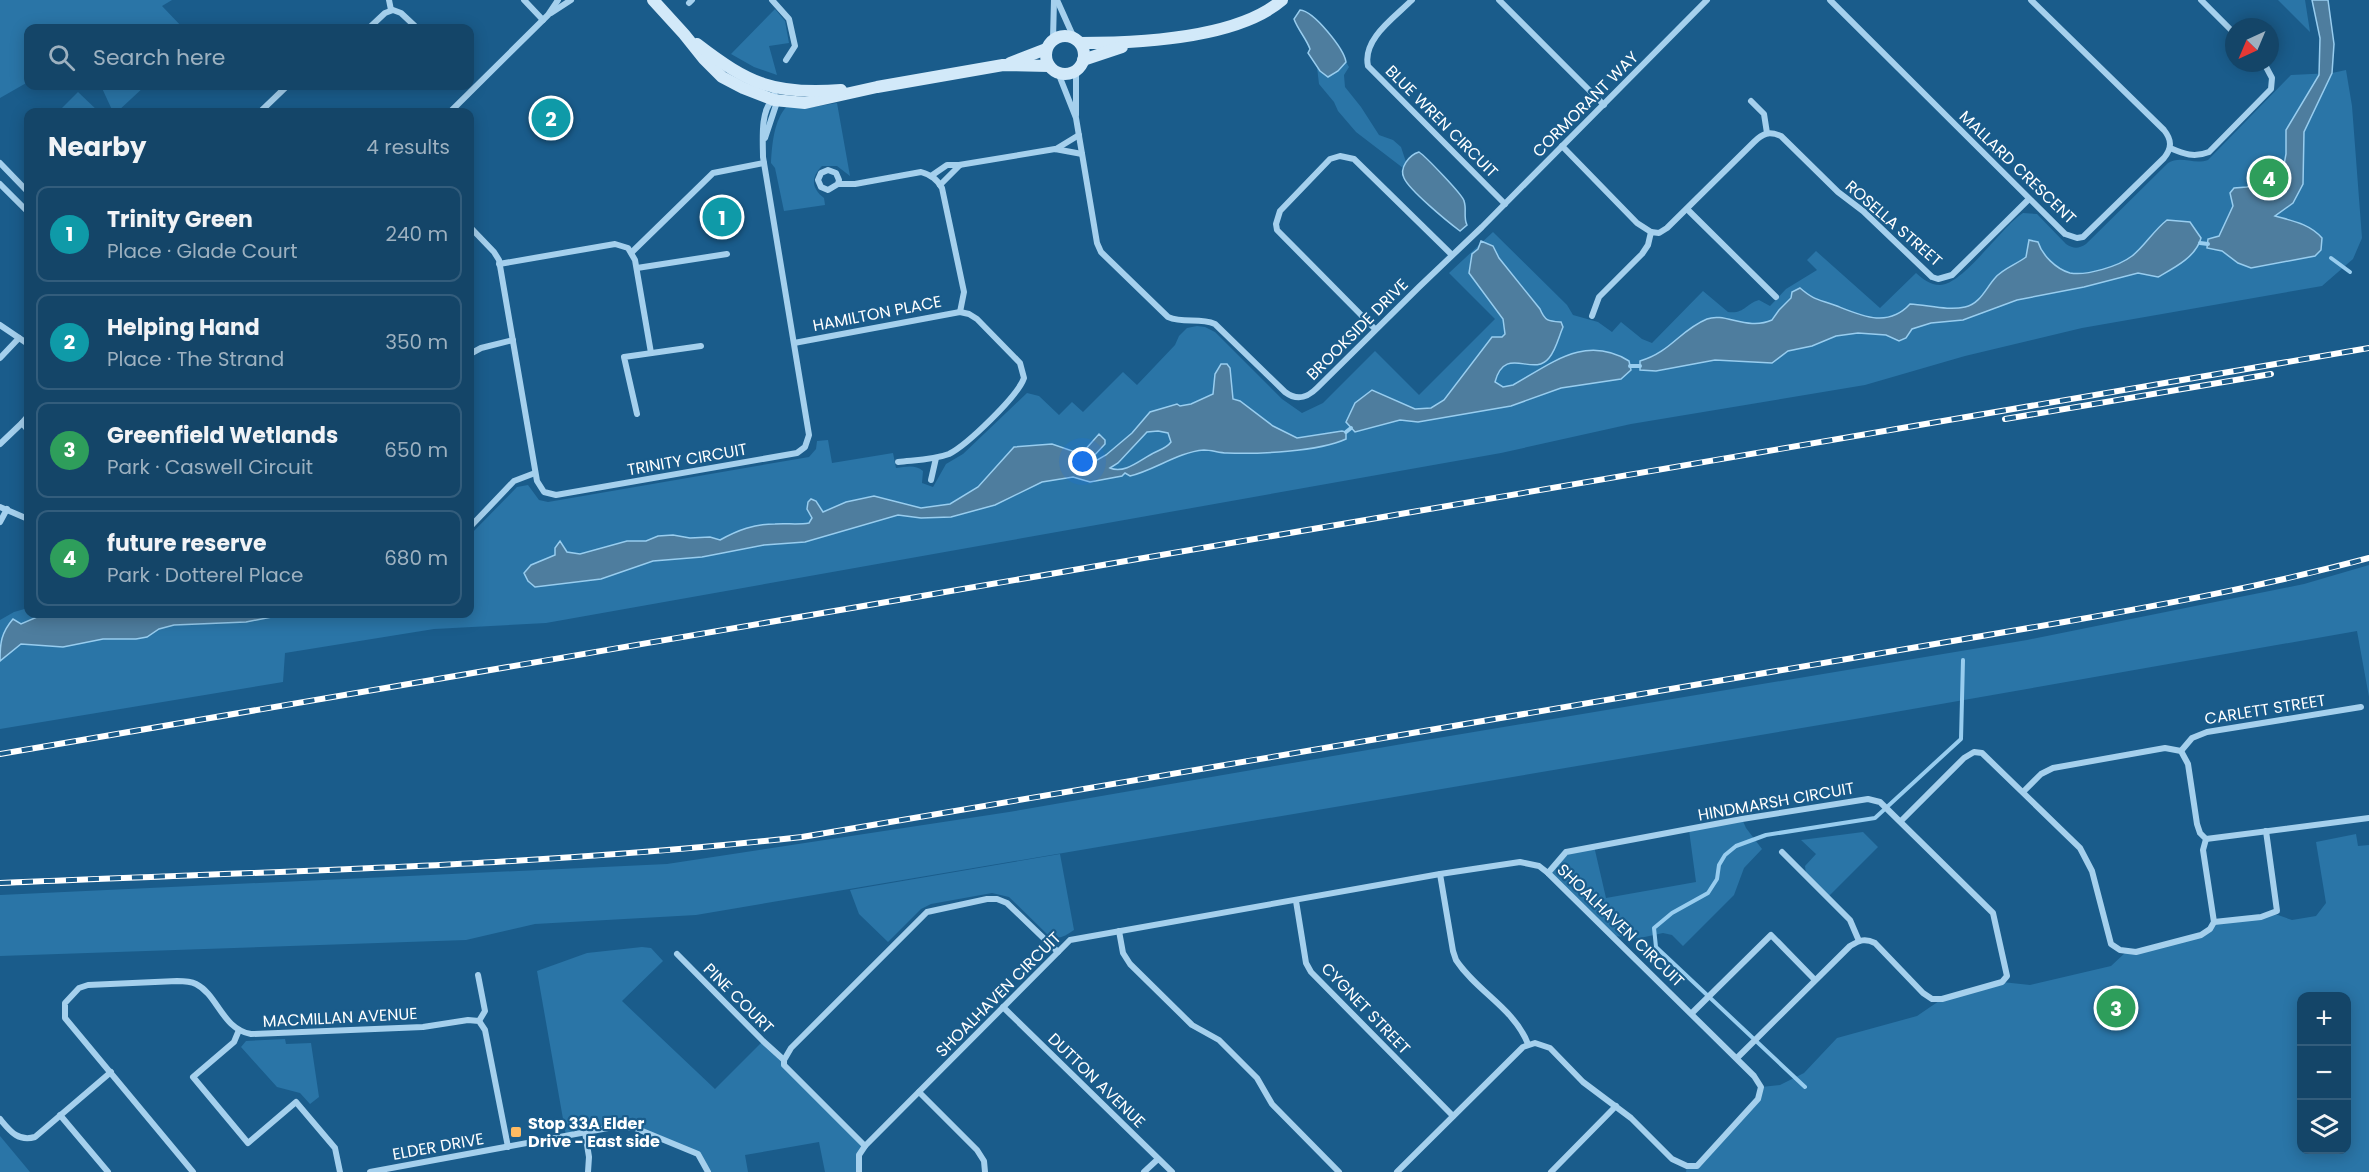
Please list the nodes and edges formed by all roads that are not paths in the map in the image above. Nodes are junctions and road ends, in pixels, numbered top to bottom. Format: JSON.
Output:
{"nodes":[{"id":1,"x":389,"y":0,"type":"edge"},
{"id":2,"x":524,"y":0,"type":"edge"},
{"id":3,"x":558,"y":0,"type":"edge"},
{"id":4,"x":571,"y":0,"type":"edge"},
{"id":5,"x":772,"y":0,"type":"edge"},
{"id":6,"x":1056,"y":0,"type":"edge"},
{"id":7,"x":1282,"y":0,"type":"edge"},
{"id":8,"x":1412,"y":0,"type":"edge"},
{"id":9,"x":1499,"y":0,"type":"edge"},
{"id":10,"x":1830,"y":0,"type":"edge"},
{"id":11,"x":2031,"y":0,"type":"edge"},
{"id":12,"x":2201,"y":0,"type":"edge"},
{"id":13,"x":652,"y":2,"type":"edge"},
{"id":14,"x":1702,"y":2,"type":"edge"},
{"id":15,"x":391,"y":10,"type":"junction"},
{"id":16,"x":546,"y":17,"type":"junction"},
{"id":17,"x":373,"y":24,"type":"edge"},
{"id":18,"x":413,"y":24,"type":"edge"},
{"id":19,"x":2225,"y":24,"type":"edge"},
{"id":20,"x":1077,"y":40,"type":"junction"},
{"id":21,"x":1131,"y":43,"type":"junction"},
{"id":22,"x":1050,"y":44,"type":"junction"},
{"id":23,"x":786,"y":60,"type":"dead end"},
{"id":24,"x":1003,"y":65,"type":"junction"},
{"id":25,"x":1049,"y":66,"type":"junction"},
{"id":26,"x":1080,"y":66,"type":"junction"},
{"id":27,"x":2269,"y":72,"type":"edge"},
{"id":28,"x":1059,"y":75,"type":"junction"},
{"id":29,"x":476,"y":87,"type":"edge"},
{"id":30,"x":283,"y":90,"type":"edge"},
{"id":31,"x":473,"y":90,"type":"edge"},
{"id":32,"x":775,"y":94,"type":"junction"},
{"id":33,"x":1751,"y":101,"type":"dead end"},
{"id":34,"x":1604,"y":105,"type":"junction"},
{"id":35,"x":264,"y":108,"type":"edge"},
{"id":36,"x":454,"y":108,"type":"edge"},
{"id":37,"x":1076,"y":118,"type":"junction"},
{"id":38,"x":1767,"y":133,"type":"junction"},
{"id":39,"x":1079,"y":135,"type":"junction"},
{"id":40,"x":1562,"y":146,"type":"junction"},
{"id":41,"x":2170,"y":148,"type":"junction"},
{"id":42,"x":1055,"y":149,"type":"junction"},
{"id":43,"x":1082,"y":154,"type":"junction"},
{"id":44,"x":0,"y":163,"type":"edge"},
{"id":45,"x":764,"y":163,"type":"junction"},
{"id":46,"x":959,"y":165,"type":"junction"},
{"id":47,"x":931,"y":176,"type":"junction"},
{"id":48,"x":0,"y":184,"type":"edge"},
{"id":49,"x":838,"y":184,"type":"dead end"},
{"id":50,"x":940,"y":185,"type":"junction"},
{"id":51,"x":24,"y":188,"type":"edge"},
{"id":52,"x":2029,"y":199,"type":"junction"},
{"id":53,"x":1505,"y":204,"type":"junction"},
{"id":54,"x":24,"y":208,"type":"edge"},
{"id":55,"x":1688,"y":210,"type":"junction"},
{"id":56,"x":1482,"y":227,"type":"joint"},
{"id":57,"x":474,"y":231,"type":"edge"},
{"id":58,"x":1651,"y":232,"type":"junction"},
{"id":59,"x":632,"y":252,"type":"junction"},
{"id":60,"x":727,"y":254,"type":"dead end"},
{"id":61,"x":1452,"y":255,"type":"junction"},
{"id":62,"x":499,"y":264,"type":"junction"},
{"id":63,"x":637,"y":268,"type":"junction"},
{"id":64,"x":1776,"y":297,"type":"dead end"},
{"id":65,"x":960,"y":312,"type":"junction"},
{"id":66,"x":1592,"y":316,"type":"dead end"},
{"id":67,"x":0,"y":326,"type":"edge"},
{"id":68,"x":1375,"y":329,"type":"junction"},
{"id":69,"x":19,"y":338,"type":"junction"},
{"id":70,"x":513,"y":340,"type":"junction"},
{"id":71,"x":24,"y":341,"type":"edge"},
{"id":72,"x":794,"y":343,"type":"junction"},
{"id":73,"x":701,"y":346,"type":"dead end"},
{"id":74,"x":474,"y":352,"type":"edge"},
{"id":75,"x":651,"y":353,"type":"junction"},
{"id":76,"x":0,"y":358,"type":"edge"},
{"id":77,"x":637,"y":414,"type":"dead end"},
{"id":78,"x":24,"y":421,"type":"edge"},
{"id":79,"x":22,"y":423,"type":"junction"},
{"id":80,"x":24,"y":425,"type":"edge"},
{"id":81,"x":0,"y":444,"type":"edge"},
{"id":82,"x":936,"y":458,"type":"junction"},
{"id":83,"x":898,"y":462,"type":"dead end"},
{"id":84,"x":536,"y":473,"type":"junction"},
{"id":85,"x":931,"y":480,"type":"dead end"},
{"id":86,"x":3,"y":508,"type":"edge"},
{"id":87,"x":24,"y":517,"type":"edge"},
{"id":88,"x":0,"y":522,"type":"edge"},
{"id":89,"x":474,"y":523,"type":"edge"},
{"id":90,"x":2361,"y":707,"type":"dead end"},
{"id":91,"x":2181,"y":751,"type":"junction"},
{"id":92,"x":2023,"y":792,"type":"junction"},
{"id":93,"x":2369,"y":818,"type":"edge"},
{"id":94,"x":1901,"y":821,"type":"junction"},
{"id":95,"x":2266,"y":831,"type":"junction"},
{"id":96,"x":2206,"y":839,"type":"junction"},
{"id":97,"x":1782,"y":852,"type":"dead end"},
{"id":98,"x":1440,"y":873,"type":"junction"},
{"id":99,"x":1548,"y":873,"type":"junction"},
{"id":100,"x":1296,"y":901,"type":"junction"},
{"id":101,"x":2214,"y":922,"type":"junction"},
{"id":102,"x":1119,"y":931,"type":"junction"},
{"id":103,"x":1859,"y":941,"type":"junction"},
{"id":104,"x":1058,"y":952,"type":"junction"},
{"id":105,"x":677,"y":954,"type":"dead end"},
{"id":106,"x":478,"y":975,"type":"dead end"},
{"id":107,"x":1815,"y":980,"type":"junction"},
{"id":108,"x":1003,"y":1007,"type":"junction"},
{"id":109,"x":1692,"y":1013,"type":"junction"},
{"id":110,"x":478,"y":1021,"type":"junction"},
{"id":111,"x":239,"y":1030,"type":"junction"},
{"id":112,"x":1528,"y":1044,"type":"junction"},
{"id":113,"x":1737,"y":1058,"type":"junction"},
{"id":114,"x":784,"y":1060,"type":"junction"},
{"id":115,"x":111,"y":1072,"type":"junction"},
{"id":116,"x":919,"y":1092,"type":"junction"},
{"id":117,"x":1616,"y":1106,"type":"junction"},
{"id":118,"x":60,"y":1115,"type":"junction"},
{"id":119,"x":1453,"y":1116,"type":"junction"},
{"id":120,"x":0,"y":1119,"type":"edge"},
{"id":121,"x":585,"y":1132,"type":"junction"},
{"id":122,"x":865,"y":1146,"type":"junction"},
{"id":123,"x":508,"y":1147,"type":"junction"},
{"id":124,"x":1158,"y":1159,"type":"junction"},
{"id":125,"x":417,"y":1163,"type":"junction"},
{"id":126,"x":1686,"y":1169,"type":"edge"},
{"id":127,"x":108,"y":1172,"type":"edge"},
{"id":128,"x":193,"y":1172,"type":"edge"},
{"id":129,"x":340,"y":1172,"type":"edge"},
{"id":130,"x":370,"y":1172,"type":"edge"},
{"id":131,"x":418,"y":1172,"type":"edge"},
{"id":132,"x":588,"y":1172,"type":"edge"},
{"id":133,"x":708,"y":1172,"type":"edge"},
{"id":134,"x":860,"y":1172,"type":"edge"},
{"id":135,"x":985,"y":1172,"type":"edge"},
{"id":136,"x":1144,"y":1172,"type":"edge"},
{"id":137,"x":1172,"y":1172,"type":"edge"},
{"id":138,"x":1339,"y":1172,"type":"edge"},
{"id":139,"x":1397,"y":1172,"type":"edge"},
{"id":140,"x":1551,"y":1172,"type":"edge"}],
"edges":[{"from":1,"to":15,"type":"street"},
{"from":2,"to":16,"type":"street"},
{"from":3,"to":16,"type":"street"},
{"from":4,"to":16,"type":"street"},
{"from":5,"to":23,"type":"street"},
{"from":6,"to":20,"type":"street"},
{"from":6,"to":22,"type":"street"},
{"from":7,"to":21,"type":"street"},
{"from":8,"to":53,"type":"street","name":"BLUE WREN CIRCUIT"},
{"from":9,"to":34,"type":"street"},
{"from":10,"to":52,"type":"street","name":"MALLARD CRESCENT"},
{"from":11,"to":41,"type":"street"},
{"from":12,"to":19,"type":"street"},
{"from":13,"to":32,"type":"street"},
{"from":14,"to":34,"type":"street","name":"CORMORANT WAY"},
{"from":15,"to":17,"type":"street"},
{"from":15,"to":18,"type":"street"},
{"from":16,"to":29,"type":"street"},
{"from":20,"to":21,"type":"street"},
{"from":20,"to":22,"type":"street"},
{"from":20,"to":26,"type":"street"},
{"from":21,"to":26,"type":"street"},
{"from":22,"to":24,"type":"street"},
{"from":22,"to":25,"type":"street"},
{"from":24,"to":25,"type":"street"},
{"from":24,"to":32,"type":"street"},
{"from":25,"to":28,"type":"street"},
{"from":26,"to":28,"type":"street"},
{"from":26,"to":37,"type":"street","name":"BROOKSIDE DRIVE"},
{"from":27,"to":41,"type":"street"},
{"from":28,"to":37,"type":"street","name":"BROOKSIDE DRIVE"},
{"from":30,"to":35,"type":"street"},
{"from":31,"to":36,"type":"street"},
{"from":32,"to":45,"type":"street","name":"TRINITY CIRCUIT"},
{"from":33,"to":38,"type":"street"},
{"from":34,"to":40,"type":"street","name":"CORMORANT WAY"},
{"from":37,"to":39,"type":"street","name":"BROOKSIDE DRIVE"},
{"from":38,"to":52,"type":"street","name":"ROSELLA STREET"},
{"from":38,"to":55,"type":"street"},
{"from":39,"to":42,"type":"street"},
{"from":39,"to":43,"type":"street","name":"BROOKSIDE DRIVE"},
{"from":40,"to":53,"type":"street","name":"CORMORANT WAY"},
{"from":40,"to":58,"type":"street"},
{"from":41,"to":52,"type":"street","name":"MALLARD CRESCENT"},
{"from":42,"to":43,"type":"street"},
{"from":42,"to":46,"type":"street"},
{"from":43,"to":68,"type":"street","name":"BROOKSIDE DRIVE"},
{"from":44,"to":51,"type":"street"},
{"from":45,"to":59,"type":"street"},
{"from":45,"to":72,"type":"street","name":"TRINITY CIRCUIT"},
{"from":46,"to":47,"type":"street"},
{"from":46,"to":50,"type":"street"},
{"from":47,"to":49,"type":"street"},
{"from":47,"to":50,"type":"street"},
{"from":48,"to":54,"type":"street"},
{"from":50,"to":65,"type":"street"},
{"from":53,"to":56,"type":"street","name":"CORMORANT WAY"},
{"from":55,"to":58,"type":"street"},
{"from":55,"to":64,"type":"street"},
{"from":56,"to":61,"type":"street","name":"BROOKSIDE DRIVE"},
{"from":57,"to":62,"type":"street","name":"TRINITY CIRCUIT"},
{"from":58,"to":66,"type":"street"},
{"from":59,"to":62,"type":"street"},
{"from":59,"to":63,"type":"street"},
{"from":60,"to":63,"type":"street"},
{"from":61,"to":68,"type":"street","name":"BROOKSIDE DRIVE"},
{"from":61,"to":68,"type":"street"},
{"from":62,"to":70,"type":"street","name":"TRINITY CIRCUIT"},
{"from":63,"to":75,"type":"street"},
{"from":65,"to":72,"type":"street","name":"HAMILTON PLACE"},
{"from":65,"to":82,"type":"street","name":"HAMILTON PLACE"},
{"from":67,"to":69,"type":"street"},
{"from":69,"to":71,"type":"street"},
{"from":69,"to":76,"type":"street"},
{"from":70,"to":74,"type":"street"},
{"from":70,"to":84,"type":"street","name":"TRINITY CIRCUIT"},
{"from":72,"to":84,"type":"street","name":"TRINITY CIRCUIT"},
{"from":73,"to":75,"type":"street"},
{"from":75,"to":77,"type":"street"},
{"from":78,"to":79,"type":"street"},
{"from":79,"to":80,"type":"street"},
{"from":79,"to":81,"type":"street"},
{"from":82,"to":83,"type":"street","name":"HAMILTON PLACE"},
{"from":82,"to":85,"type":"street"},
{"from":84,"to":89,"type":"street"},
{"from":86,"to":87,"type":"street"},
{"from":86,"to":88,"type":"street"},
{"from":90,"to":91,"type":"street","name":"CARLETT STREET"},
{"from":91,"to":92,"type":"street"},
{"from":91,"to":96,"type":"street"},
{"from":92,"to":94,"type":"street"},
{"from":92,"to":101,"type":"street"},
{"from":93,"to":95,"type":"street"},
{"from":94,"to":99,"type":"street","name":"HINDMARSH CIRCUIT"},
{"from":94,"to":103,"type":"street","name":"HINDMARSH CIRCUIT"},
{"from":95,"to":96,"type":"street"},
{"from":95,"to":101,"type":"street"},
{"from":96,"to":101,"type":"street"},
{"from":97,"to":103,"type":"street"},
{"from":98,"to":99,"type":"street","name":"SHOALHAVEN CIRCUIT"},
{"from":98,"to":100,"type":"street","name":"SHOALHAVEN CIRCUIT"},
{"from":98,"to":112,"type":"street"},
{"from":99,"to":109,"type":"street","name":"SHOALHAVEN CIRCUIT"},
{"from":100,"to":102,"type":"street","name":"SHOALHAVEN CIRCUIT"},
{"from":100,"to":119,"type":"street","name":"CYGNET STREET"},
{"from":102,"to":104,"type":"street","name":"SHOALHAVEN CIRCUIT"},
{"from":102,"to":138,"type":"street"},
{"from":103,"to":107,"type":"street"},
{"from":104,"to":108,"type":"street","name":"SHOALHAVEN CIRCUIT"},
{"from":104,"to":114,"type":"street"},
{"from":105,"to":114,"type":"street","name":"PINE COURT"},
{"from":106,"to":110,"type":"street"},
{"from":107,"to":109,"type":"street"},
{"from":107,"to":113,"type":"street"},
{"from":108,"to":116,"type":"street","name":"SHOALHAVEN CIRCUIT"},
{"from":108,"to":124,"type":"street","name":"DUTTON AVENUE"},
{"from":109,"to":113,"type":"street","name":"SHOALHAVEN CIRCUIT"},
{"from":110,"to":111,"type":"street","name":"MACMILLAN AVENUE"},
{"from":110,"to":123,"type":"street"},
{"from":111,"to":115,"type":"street","name":"MACMILLAN AVENUE"},
{"from":111,"to":129,"type":"street"},
{"from":112,"to":117,"type":"street","name":"SHOALHAVEN CIRCUIT"},
{"from":112,"to":119,"type":"street"},
{"from":113,"to":126,"type":"street","name":"SHOALHAVEN CIRCUIT"},
{"from":114,"to":122,"type":"street","name":"PINE COURT"},
{"from":115,"to":118,"type":"street"},
{"from":115,"to":128,"type":"street","name":"MACMILLAN AVENUE"},
{"from":116,"to":122,"type":"street","name":"SHOALHAVEN CIRCUIT"},
{"from":116,"to":135,"type":"street"},
{"from":117,"to":126,"type":"street","name":"SHOALHAVEN CIRCUIT"},
{"from":117,"to":140,"type":"street"},
{"from":118,"to":120,"type":"street"},
{"from":118,"to":127,"type":"street"},
{"from":119,"to":139,"type":"street"},
{"from":121,"to":123,"type":"street","name":"ELDER DRIVE"},
{"from":121,"to":132,"type":"street"},
{"from":121,"to":133,"type":"street","name":"ELDER DRIVE"},
{"from":122,"to":134,"type":"street"},
{"from":123,"to":125,"type":"street","name":"ELDER DRIVE"},
{"from":124,"to":136,"type":"street"},
{"from":124,"to":137,"type":"street","name":"DUTTON AVENUE"},
{"from":125,"to":130,"type":"street","name":"ELDER DRIVE"},
{"from":125,"to":131,"type":"street"}]}
